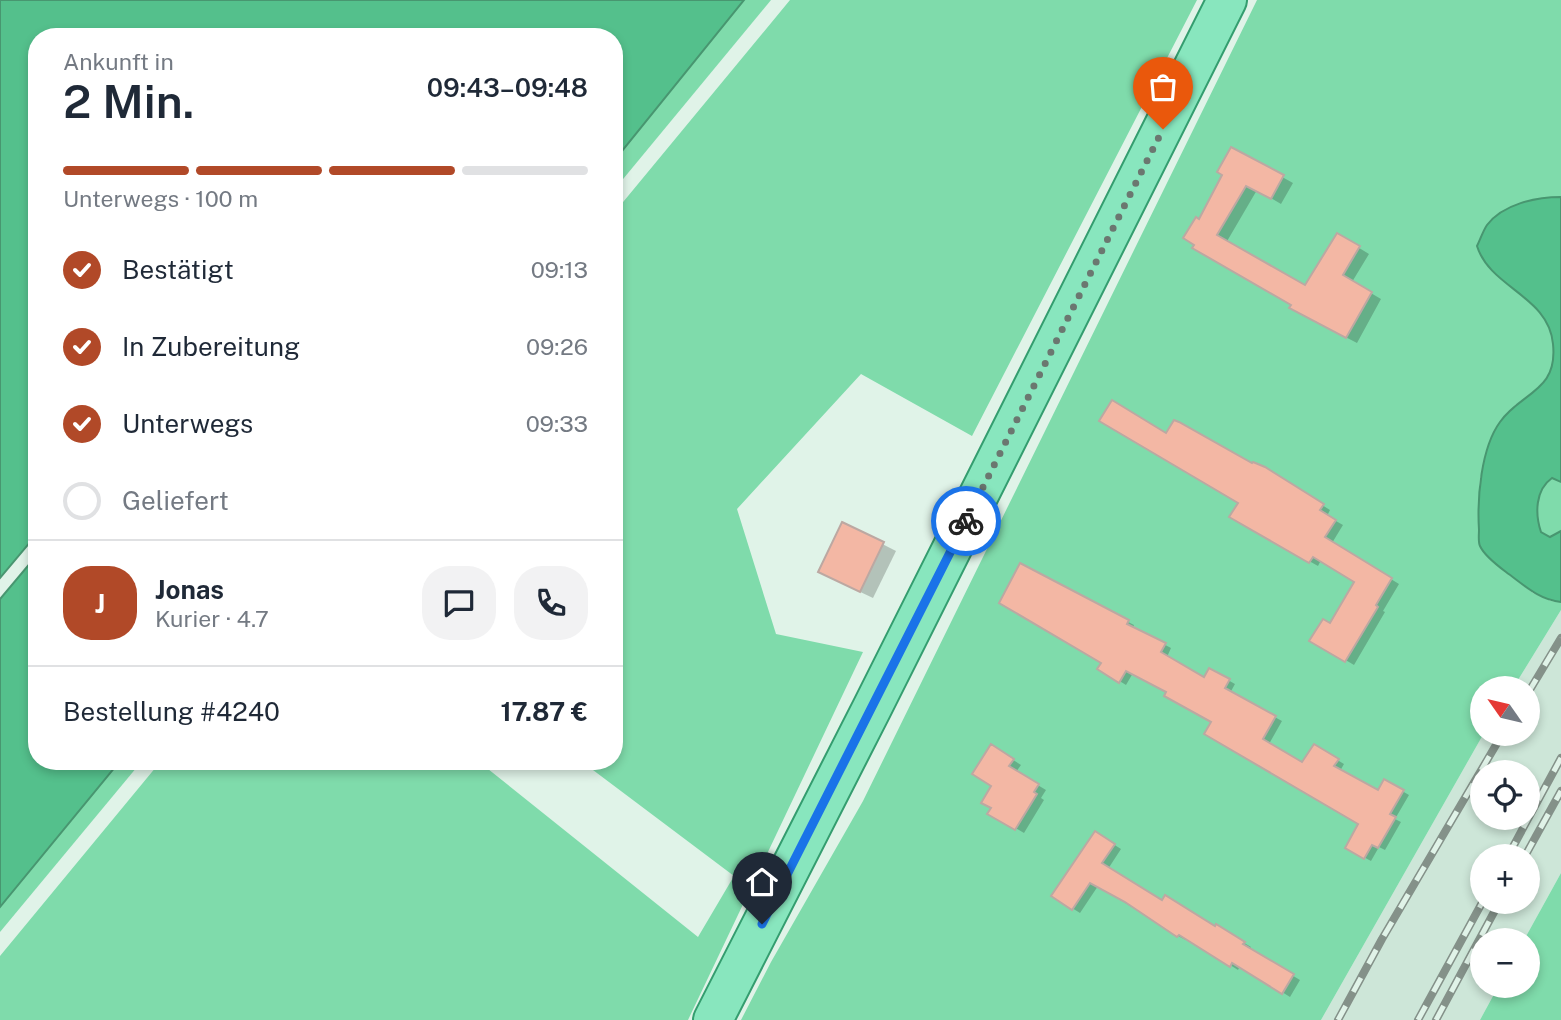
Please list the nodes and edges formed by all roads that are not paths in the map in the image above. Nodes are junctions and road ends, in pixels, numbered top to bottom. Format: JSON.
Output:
{"nodes":[{"id":1,"x":1227,"y":0,"type":"edge"},
{"id":2,"x":713,"y":1020,"type":"edge"}],
"edges":[{"from":1,"to":2,"type":"main road"}]}
